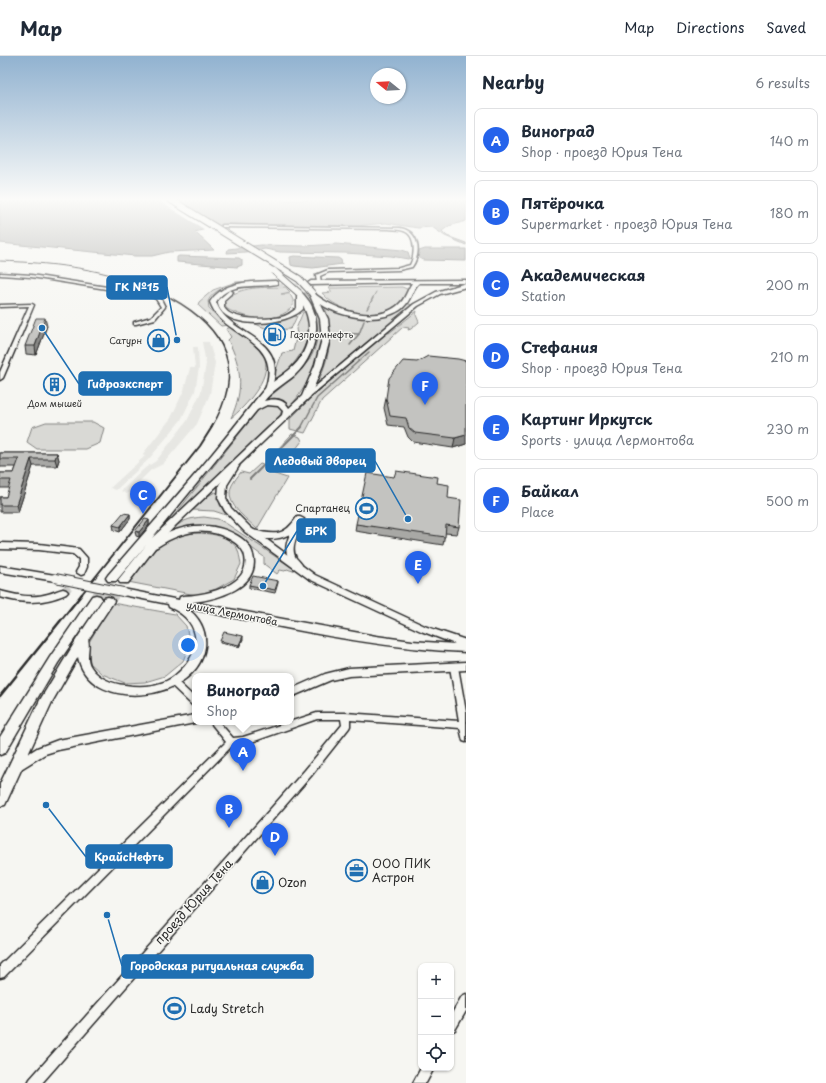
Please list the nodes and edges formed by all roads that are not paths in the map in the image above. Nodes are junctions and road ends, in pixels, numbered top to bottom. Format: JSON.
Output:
{"nodes":[{"id":1,"x":235,"y":246,"type":"edge"},
{"id":2,"x":246,"y":246,"type":"edge"},
{"id":3,"x":414,"y":246,"type":"edge"},
{"id":4,"x":0,"y":274,"type":"edge"},
{"id":5,"x":466,"y":283,"type":"edge"},
{"id":6,"x":414,"y":286,"type":"junction"},
{"id":7,"x":314,"y":288,"type":"junction"},
{"id":8,"x":299,"y":294,"type":"junction"},
{"id":9,"x":0,"y":303,"type":"edge"},
{"id":10,"x":11,"y":305,"type":"junction"},
{"id":11,"x":0,"y":306,"type":"edge"},
{"id":12,"x":136,"y":323,"type":"dead end"},
{"id":13,"x":0,"y":378,"type":"edge"},
{"id":14,"x":267,"y":392,"type":"junction"},
{"id":15,"x":306,"y":397,"type":"junction"},
{"id":16,"x":251,"y":411,"type":"junction"},
{"id":17,"x":286,"y":415,"type":"junction"},
{"id":18,"x":240,"y":459,"type":"junction"},
{"id":19,"x":248,"y":530,"type":"junction"},
{"id":20,"x":0,"y":546,"type":"edge"},
{"id":21,"x":148,"y":550,"type":"junction"},
{"id":22,"x":0,"y":569,"type":"edge"},
{"id":23,"x":301,"y":569,"type":"junction"},
{"id":24,"x":80,"y":572,"type":"tunnel mouth"},
{"id":25,"x":112,"y":578,"type":"tunnel mouth"},
{"id":26,"x":124,"y":580,"type":"tunnel mouth"},
{"id":27,"x":62,"y":592,"type":"tunnel mouth"},
{"id":28,"x":123,"y":592,"type":"junction"},
{"id":29,"x":0,"y":594,"type":"edge"},
{"id":30,"x":87,"y":632,"type":"junction"},
{"id":31,"x":466,"y":644,"type":"edge"},
{"id":32,"x":466,"y":648,"type":"edge"},
{"id":33,"x":466,"y":666,"type":"edge"},
{"id":34,"x":454,"y":667,"type":"junction"},
{"id":35,"x":173,"y":682,"type":"junction"},
{"id":36,"x":294,"y":692,"type":"edge"},
{"id":37,"x":192,"y":700,"type":"edge"},
{"id":38,"x":345,"y":716,"type":"junction"},
{"id":39,"x":192,"y":720,"type":"edge"},
{"id":40,"x":294,"y":724,"type":"edge"},
{"id":41,"x":217,"y":725,"type":"edge"},
{"id":42,"x":290,"y":725,"type":"edge"},
{"id":43,"x":464,"y":725,"type":"junction"},
{"id":44,"x":466,"y":738,"type":"edge"},
{"id":45,"x":231,"y":742,"type":"junction"},
{"id":46,"x":0,"y":749,"type":"edge"},
{"id":47,"x":15,"y":768,"type":"junction"},
{"id":48,"x":0,"y":800,"type":"edge"},
{"id":49,"x":0,"y":973,"type":"edge"},
{"id":50,"x":466,"y":1000,"type":"edge"},
{"id":51,"x":454,"y":1021,"type":"edge"},
{"id":52,"x":426,"y":1071,"type":"edge"},
{"id":53,"x":34,"y":1083,"type":"edge"},
{"id":54,"x":419,"y":1083,"type":"edge"}],
"edges":[{"from":1,"to":8,"type":"main road","bridge":true},
{"from":2,"to":7,"type":"main road","bridge":true},
{"from":3,"to":7,"type":"street"},
{"from":4,"to":12,"type":"street"},
{"from":5,"to":6,"type":"main road"},
{"from":5,"to":15,"type":"main road"},
{"from":6,"to":7,"type":"main road"},
{"from":6,"to":7,"type":"main road"},
{"from":6,"to":7,"type":"main road"},
{"from":7,"to":15,"type":"main road"},
{"from":8,"to":14,"type":"main road"},
{"from":8,"to":14,"type":"main road"},
{"from":9,"to":10,"type":"street"},
{"from":10,"to":11,"type":"street"},
{"from":10,"to":13,"type":"street"},
{"from":14,"to":16,"type":"main road"},
{"from":15,"to":17,"type":"main road"},
{"from":16,"to":17,"type":"main road"},
{"from":16,"to":25,"type":"main road"},
{"from":17,"to":18,"type":"main road"},
{"from":18,"to":19,"type":"main road"},
{"from":18,"to":21,"type":"main road"},
{"from":19,"to":23,"type":"main road"},
{"from":19,"to":23,"type":"street"},
{"from":20,"to":24,"type":"main road"},
{"from":21,"to":26,"type":"main road"},
{"from":21,"to":28,"type":"main road"},
{"from":22,"to":28,"type":"main road","name":"улица Лермонтова","bridge":true},
{"from":23,"to":31,"type":"main road"},
{"from":27,"to":29,"type":"main road"},
{"from":28,"to":32,"type":"main road","name":"улица Лермонтова"},
{"from":28,"to":35,"type":"main road"},
{"from":30,"to":35,"type":"main road"},
{"from":30,"to":46,"type":"main road"},
{"from":30,"to":47,"type":"main road"},
{"from":33,"to":34,"type":"main road"},
{"from":34,"to":36,"type":"main road"},
{"from":34,"to":43,"type":"street"},
{"from":35,"to":37,"type":"street"},
{"from":38,"to":40,"type":"street"},
{"from":38,"to":43,"type":"street"},
{"from":38,"to":53,"type":"street","name":"проезд Юрия Тена"},
{"from":39,"to":47,"type":"main road"},
{"from":41,"to":45,"type":"street"},
{"from":42,"to":45,"type":"street"},
{"from":43,"to":44,"type":"street"},
{"from":45,"to":49,"type":"street"},
{"from":47,"to":48,"type":"main road"},
{"from":50,"to":51,"type":"street"},
{"from":52,"to":54,"type":"street"}]}
